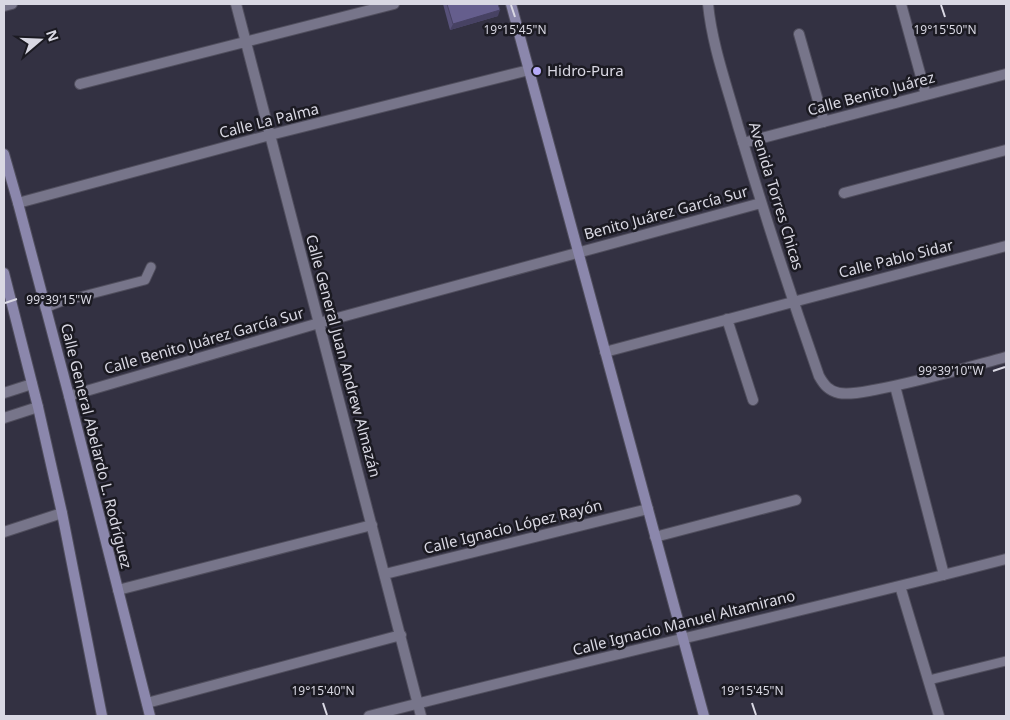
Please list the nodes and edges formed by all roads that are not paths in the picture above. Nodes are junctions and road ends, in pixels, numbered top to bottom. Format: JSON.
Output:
{"nodes":[{"id":1,"x":12,"y":4,"type":"edge"},
{"id":2,"x":236,"y":4,"type":"edge"},
{"id":3,"x":394,"y":4,"type":"edge"},
{"id":4,"x":511,"y":4,"type":"edge"},
{"id":5,"x":708,"y":4,"type":"edge"},
{"id":6,"x":901,"y":4,"type":"edge"},
{"id":7,"x":4,"y":6,"type":"edge"},
{"id":8,"x":799,"y":34,"type":"dead end"},
{"id":9,"x":246,"y":42,"type":"junction"},
{"id":10,"x":529,"y":70,"type":"junction"},
{"id":11,"x":1006,"y":74,"type":"edge"},
{"id":12,"x":80,"y":84,"type":"dead end"},
{"id":13,"x":926,"y":95,"type":"junction"},
{"id":14,"x":824,"y":122,"type":"junction"},
{"id":15,"x":270,"y":135,"type":"junction"},
{"id":16,"x":743,"y":143,"type":"junction"},
{"id":17,"x":1006,"y":150,"type":"edge"},
{"id":18,"x":4,"y":154,"type":"edge"},
{"id":19,"x":844,"y":193,"type":"dead end"},
{"id":20,"x":18,"y":202,"type":"junction"},
{"id":21,"x":760,"y":203,"type":"junction"},
{"id":22,"x":1006,"y":246,"type":"edge"},
{"id":23,"x":578,"y":253,"type":"junction"},
{"id":24,"x":151,"y":267,"type":"dead end"},
{"id":25,"x":4,"y":273,"type":"edge"},
{"id":26,"x":793,"y":302,"type":"junction"},
{"id":27,"x":45,"y":308,"type":"junction"},
{"id":28,"x":727,"y":319,"type":"junction"},
{"id":29,"x":319,"y":323,"type":"junction"},
{"id":30,"x":606,"y":352,"type":"junction"},
{"id":31,"x":1006,"y":357,"type":"edge"},
{"id":32,"x":32,"y":384,"type":"junction"},
{"id":33,"x":895,"y":386,"type":"junction"},
{"id":34,"x":4,"y":393,"type":"edge"},
{"id":35,"x":69,"y":396,"type":"junction"},
{"id":36,"x":752,"y":400,"type":"dead end"},
{"id":37,"x":38,"y":407,"type":"junction"},
{"id":38,"x":4,"y":418,"type":"edge"},
{"id":39,"x":796,"y":500,"type":"dead end"},
{"id":40,"x":648,"y":509,"type":"junction"},
{"id":41,"x":62,"y":513,"type":"junction"},
{"id":42,"x":372,"y":525,"type":"junction"},
{"id":43,"x":4,"y":532,"type":"edge"},
{"id":44,"x":655,"y":537,"type":"junction"},
{"id":45,"x":1006,"y":559,"type":"edge"},
{"id":46,"x":385,"y":574,"type":"junction"},
{"id":47,"x":944,"y":575,"type":"junction"},
{"id":48,"x":900,"y":586,"type":"junction"},
{"id":49,"x":118,"y":590,"type":"junction"},
{"id":50,"x":401,"y":635,"type":"junction"},
{"id":51,"x":683,"y":638,"type":"junction"},
{"id":52,"x":1006,"y":661,"type":"edge"},
{"id":53,"x":929,"y":680,"type":"junction"},
{"id":54,"x":147,"y":703,"type":"junction"},
{"id":55,"x":418,"y":703,"type":"junction"},
{"id":56,"x":102,"y":716,"type":"edge"},
{"id":57,"x":150,"y":716,"type":"edge"},
{"id":58,"x":369,"y":716,"type":"edge"},
{"id":59,"x":422,"y":716,"type":"edge"},
{"id":60,"x":704,"y":716,"type":"edge"},
{"id":61,"x":939,"y":716,"type":"edge"}],
"edges":[{"from":1,"to":7,"type":"street"},
{"from":2,"to":9,"type":"street","name":"Calle General Juan Andrew Almazán"},
{"from":3,"to":9,"type":"street"},
{"from":4,"to":10,"type":"main road"},
{"from":5,"to":16,"type":"street","name":"Avenida Torres Chicas"},
{"from":6,"to":13,"type":"street"},
{"from":8,"to":14,"type":"street"},
{"from":9,"to":12,"type":"street"},
{"from":9,"to":15,"type":"street","name":"Calle General Juan Andrew Almazán"},
{"from":10,"to":15,"type":"street","name":"Calle La Palma"},
{"from":10,"to":23,"type":"main road"},
{"from":11,"to":13,"type":"street","name":"Calle Benito Juárez"},
{"from":13,"to":14,"type":"street","name":"Calle Benito Juárez"},
{"from":14,"to":16,"type":"street","name":"Calle Benito Juárez"},
{"from":15,"to":20,"type":"street","name":"Calle La Palma"},
{"from":15,"to":29,"type":"street","name":"Calle General Juan Andrew Almazán"},
{"from":16,"to":21,"type":"street","name":"Avenida Torres Chicas"},
{"from":17,"to":19,"type":"street"},
{"from":18,"to":20,"type":"main road","name":"Calle General Abelardo L. Rodríguez"},
{"from":20,"to":27,"type":"main road","name":"Calle General Abelardo L. Rodríguez"},
{"from":21,"to":23,"type":"street","name":"Benito Juárez García Sur"},
{"from":21,"to":26,"type":"street","name":"Avenida Torres Chicas"},
{"from":22,"to":26,"type":"street","name":"Calle Pablo Sidar"},
{"from":23,"to":29,"type":"street","name":"Calle Benito Juárez García Sur"},
{"from":23,"to":30,"type":"main road"},
{"from":24,"to":27,"type":"lane"},
{"from":25,"to":32,"type":"main road"},
{"from":26,"to":28,"type":"street","name":"Calle Pablo Sidar"},
{"from":26,"to":33,"type":"street","name":"Avenida Torres Chicas"},
{"from":27,"to":35,"type":"main road","name":"Calle General Abelardo L. Rodríguez"},
{"from":28,"to":30,"type":"street","name":"Calle Pablo Sidar"},
{"from":28,"to":36,"type":"street"},
{"from":29,"to":35,"type":"street","name":"Calle Benito Juárez García Sur"},
{"from":29,"to":42,"type":"street","name":"Calle General Juan Andrew Almazán"},
{"from":30,"to":40,"type":"main road"},
{"from":31,"to":33,"type":"street"},
{"from":32,"to":34,"type":"street"},
{"from":32,"to":37,"type":"main road"},
{"from":33,"to":47,"type":"street"},
{"from":35,"to":49,"type":"main road","name":"Calle General Abelardo L. Rodríguez"},
{"from":37,"to":38,"type":"street"},
{"from":37,"to":41,"type":"main road"},
{"from":39,"to":44,"type":"street"},
{"from":40,"to":44,"type":"main road"},
{"from":40,"to":46,"type":"street","name":"Calle Ignacio López Rayón"},
{"from":41,"to":43,"type":"street"},
{"from":41,"to":56,"type":"main road"},
{"from":42,"to":46,"type":"street","name":"Calle General Juan Andrew Almazán"},
{"from":42,"to":49,"type":"street"},
{"from":44,"to":51,"type":"main road"},
{"from":45,"to":47,"type":"street","name":"Calle Ignacio Manuel Altamirano"},
{"from":46,"to":50,"type":"street","name":"Calle General Juan Andrew Almazán"},
{"from":47,"to":48,"type":"street","name":"Calle Ignacio Manuel Altamirano"},
{"from":48,"to":51,"type":"street","name":"Calle Ignacio Manuel Altamirano"},
{"from":48,"to":53,"type":"street"},
{"from":49,"to":54,"type":"main road","name":"Calle General Abelardo L. Rodríguez"},
{"from":50,"to":54,"type":"street"},
{"from":50,"to":55,"type":"street","name":"Calle General Juan Andrew Almazán"},
{"from":51,"to":55,"type":"street","name":"Calle Ignacio Manuel Altamirano"},
{"from":51,"to":60,"type":"main road"},
{"from":52,"to":53,"type":"lane"},
{"from":53,"to":61,"type":"street"},
{"from":54,"to":57,"type":"main road","name":"Calle General Abelardo L. Rodríguez"},
{"from":55,"to":58,"type":"street","name":"Calle Ignacio Manuel Altamirano"},
{"from":55,"to":59,"type":"street","name":"Calle General Juan Andrew Almazán"}]}
